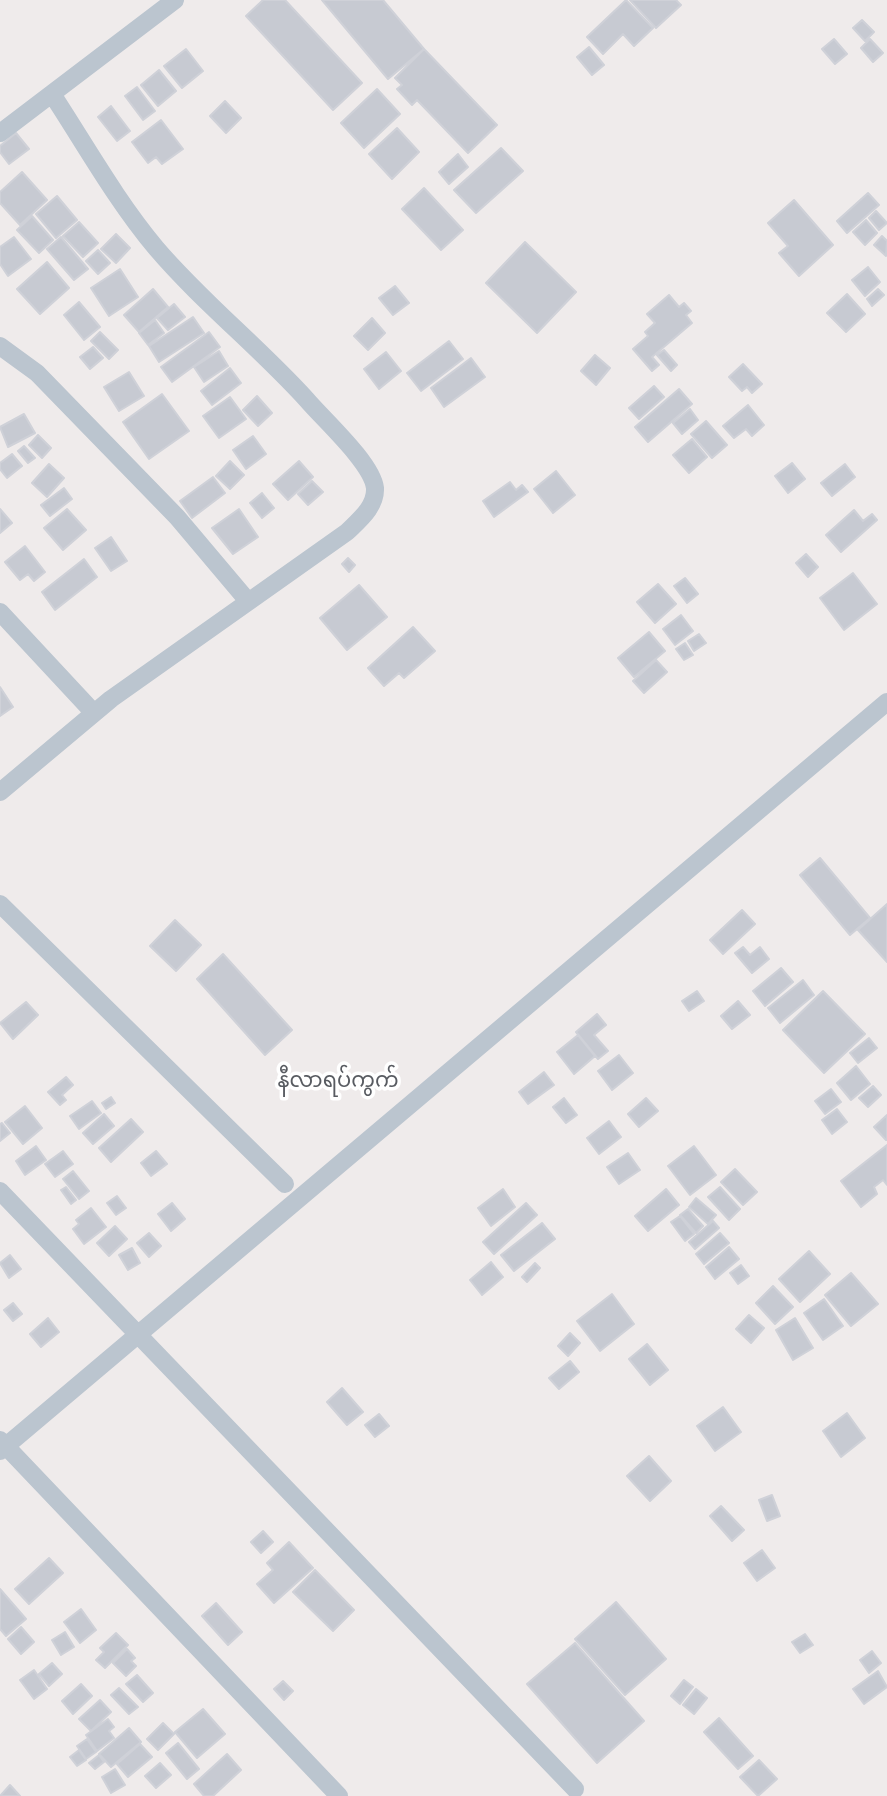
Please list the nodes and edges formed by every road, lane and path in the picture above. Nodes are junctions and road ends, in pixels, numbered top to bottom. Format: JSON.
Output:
{"nodes":[{"id":1,"x":174,"y":0,"type":"edge"},
{"id":2,"x":51,"y":94,"type":"junction"},
{"id":3,"x":0,"y":133,"type":"edge"},
{"id":4,"x":0,"y":346,"type":"edge"},
{"id":5,"x":247,"y":600,"type":"junction"},
{"id":6,"x":0,"y":612,"type":"edge"},
{"id":7,"x":887,"y":702,"type":"edge"},
{"id":8,"x":94,"y":713,"type":"junction"},
{"id":9,"x":0,"y":792,"type":"edge"},
{"id":10,"x":0,"y":904,"type":"edge"},
{"id":11,"x":285,"y":1184,"type":"dead end"},
{"id":12,"x":0,"y":1191,"type":"edge"},
{"id":13,"x":138,"y":1335,"type":"junction"},
{"id":14,"x":2,"y":1446,"type":"edge"},
{"id":15,"x":575,"y":1789,"type":"dead end"},
{"id":16,"x":339,"y":1796,"type":"edge"}],
"edges":[{"from":1,"to":2,"type":"street"},
{"from":2,"to":3,"type":"street"},
{"from":2,"to":5,"type":"street"},
{"from":4,"to":5,"type":"street"},
{"from":5,"to":8,"type":"street"},
{"from":6,"to":8,"type":"street"},
{"from":7,"to":13,"type":"street"},
{"from":8,"to":9,"type":"street"},
{"from":10,"to":11,"type":"street"},
{"from":12,"to":13,"type":"street"},
{"from":13,"to":14,"type":"street"},
{"from":13,"to":15,"type":"street"},
{"from":14,"to":16,"type":"street"}]}
